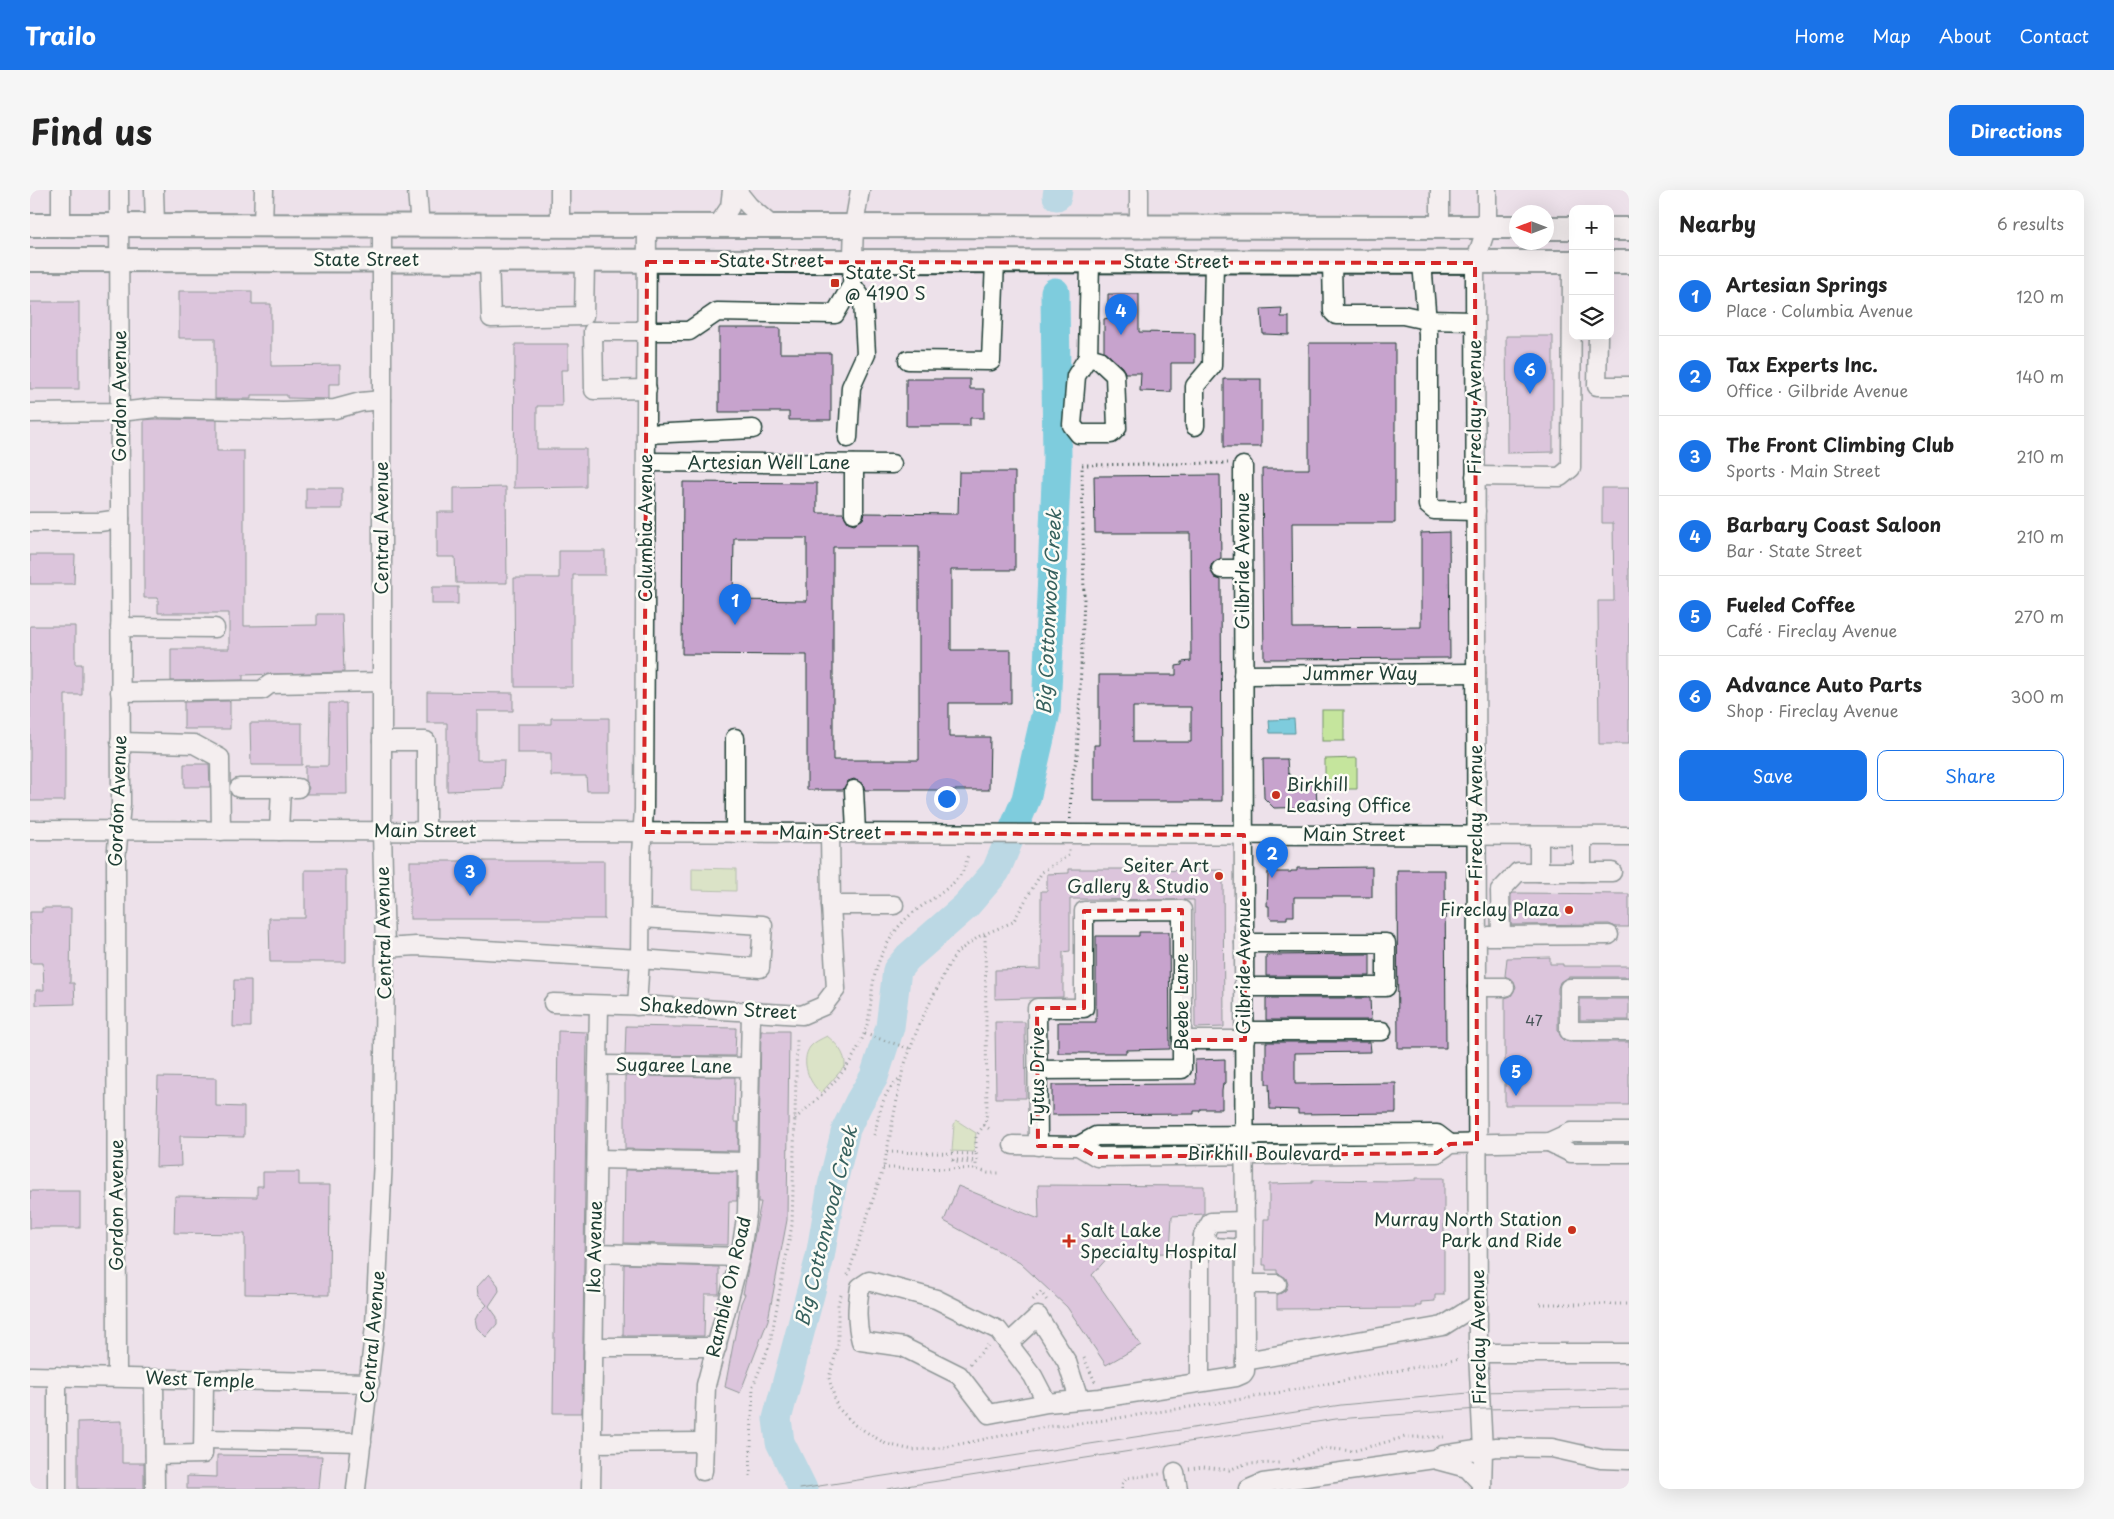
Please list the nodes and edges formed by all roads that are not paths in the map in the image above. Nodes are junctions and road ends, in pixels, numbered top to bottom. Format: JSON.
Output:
{"nodes":[{"id":1,"x":61,"y":190,"type":"edge"},
{"id":2,"x":119,"y":190,"type":"edge"},
{"id":3,"x":154,"y":190,"type":"edge"},
{"id":4,"x":264,"y":190,"type":"edge"},
{"id":5,"x":417,"y":190,"type":"edge"},
{"id":6,"x":560,"y":190,"type":"edge"},
{"id":7,"x":732,"y":190,"type":"edge"},
{"id":8,"x":736,"y":190,"type":"edge"},
{"id":9,"x":860,"y":190,"type":"edge"},
{"id":10,"x":1139,"y":190,"type":"edge"},
{"id":11,"x":1440,"y":190,"type":"edge"},
{"id":12,"x":1487,"y":190,"type":"edge"},
{"id":13,"x":61,"y":224,"type":"junction"},
{"id":14,"x":119,"y":224,"type":"junction"},
{"id":15,"x":155,"y":224,"type":"junction"},
{"id":16,"x":30,"y":225,"type":"edge"},
{"id":17,"x":263,"y":225,"type":"junction"},
{"id":18,"x":560,"y":225,"type":"junction"},
{"id":19,"x":648,"y":225,"type":"junction"},
{"id":20,"x":718,"y":225,"type":"junction"},
{"id":21,"x":771,"y":225,"type":"junction"},
{"id":22,"x":854,"y":225,"type":"junction"},
{"id":23,"x":1139,"y":225,"type":"junction"},
{"id":24,"x":382,"y":226,"type":"junction"},
{"id":25,"x":420,"y":226,"type":"junction"},
{"id":26,"x":1440,"y":226,"type":"junction"},
{"id":27,"x":1487,"y":226,"type":"junction"},
{"id":28,"x":1509,"y":227,"type":"edge"},
{"id":29,"x":1554,"y":228,"type":"edge"},
{"id":30,"x":1569,"y":228,"type":"edge"},
{"id":31,"x":1614,"y":229,"type":"edge"},
{"id":32,"x":1629,"y":229,"type":"edge"},
{"id":33,"x":489,"y":259,"type":"junction"},
{"id":34,"x":30,"y":260,"type":"edge"},
{"id":35,"x":120,"y":260,"type":"junction"},
{"id":36,"x":382,"y":260,"type":"junction"},
{"id":37,"x":852,"y":261,"type":"junction"},
{"id":38,"x":585,"y":262,"type":"junction"},
{"id":39,"x":648,"y":262,"type":"junction"},
{"id":40,"x":995,"y":262,"type":"junction"},
{"id":41,"x":1090,"y":262,"type":"junction"},
{"id":42,"x":1214,"y":262,"type":"junction"},
{"id":43,"x":1332,"y":262,"type":"junction"},
{"id":44,"x":1569,"y":262,"type":"edge"},
{"id":45,"x":1614,"y":262,"type":"edge"},
{"id":46,"x":1629,"y":262,"type":"edge"},
{"id":47,"x":1422,"y":263,"type":"junction"},
{"id":48,"x":1475,"y":263,"type":"junction"},
{"id":49,"x":852,"y":285,"type":"junction"},
{"id":50,"x":1571,"y":295,"type":"edge"},
{"id":51,"x":584,"y":316,"type":"junction"},
{"id":52,"x":1426,"y":320,"type":"junction"},
{"id":53,"x":1475,"y":321,"type":"junction"},
{"id":54,"x":647,"y":331,"type":"junction"},
{"id":55,"x":593,"y":332,"type":"junction"},
{"id":56,"x":1598,"y":340,"type":"edge"},
{"id":57,"x":1088,"y":357,"type":"dead end"},
{"id":58,"x":908,"y":360,"type":"dead end"},
{"id":59,"x":1629,"y":386,"type":"edge"},
{"id":60,"x":647,"y":389,"type":"junction"},
{"id":61,"x":382,"y":400,"type":"junction"},
{"id":62,"x":120,"y":412,"type":"junction"},
{"id":63,"x":30,"y":413,"type":"edge"},
{"id":64,"x":1195,"y":426,"type":"dead end"},
{"id":65,"x":753,"y":429,"type":"dead end"},
{"id":66,"x":647,"y":434,"type":"junction"},
{"id":67,"x":848,"y":438,"type":"dead end"},
{"id":68,"x":647,"y":462,"type":"junction"},
{"id":69,"x":854,"y":464,"type":"junction"},
{"id":70,"x":892,"y":464,"type":"dead end"},
{"id":71,"x":1243,"y":466,"type":"road end"},
{"id":72,"x":1475,"y":476,"type":"junction"},
{"id":73,"x":1476,"y":511,"type":"junction"},
{"id":74,"x":854,"y":513,"type":"dead end"},
{"id":75,"x":120,"y":519,"type":"junction"},
{"id":76,"x":30,"y":522,"type":"edge"},
{"id":77,"x":1221,"y":569,"type":"dead end"},
{"id":78,"x":1243,"y":570,"type":"junction"},
{"id":79,"x":120,"y":627,"type":"junction"},
{"id":80,"x":215,"y":628,"type":"dead end"},
{"id":81,"x":1476,"y":673,"type":"junction"},
{"id":82,"x":1244,"y":675,"type":"junction"},
{"id":83,"x":382,"y":682,"type":"junction"},
{"id":84,"x":120,"y":692,"type":"junction"},
{"id":85,"x":735,"y":738,"type":"dead end"},
{"id":86,"x":382,"y":741,"type":"junction"},
{"id":87,"x":120,"y":742,"type":"junction"},
{"id":88,"x":240,"y":788,"type":"dead end"},
{"id":89,"x":854,"y":790,"type":"dead end"},
{"id":90,"x":30,"y":830,"type":"edge"},
{"id":91,"x":118,"y":831,"type":"junction"},
{"id":92,"x":221,"y":831,"type":"junction"},
{"id":93,"x":279,"y":831,"type":"junction"},
{"id":94,"x":426,"y":831,"type":"junction"},
{"id":95,"x":382,"y":832,"type":"junction"},
{"id":96,"x":644,"y":832,"type":"junction"},
{"id":97,"x":830,"y":832,"type":"junction"},
{"id":98,"x":856,"y":832,"type":"junction"},
{"id":99,"x":735,"y":833,"type":"junction"},
{"id":100,"x":1244,"y":835,"type":"junction"},
{"id":101,"x":1477,"y":836,"type":"junction"},
{"id":102,"x":1539,"y":836,"type":"junction"},
{"id":103,"x":1582,"y":836,"type":"junction"},
{"id":104,"x":1629,"y":836,"type":"edge"},
{"id":105,"x":1539,"y":872,"type":"junction"},
{"id":106,"x":1582,"y":872,"type":"junction"},
{"id":107,"x":1612,"y":872,"type":"dead end"},
{"id":108,"x":831,"y":905,"type":"junction"},
{"id":109,"x":894,"y":905,"type":"dead end"},
{"id":110,"x":1182,"y":910,"type":"joint"},
{"id":111,"x":641,"y":918,"type":"junction"},
{"id":112,"x":1609,"y":935,"type":"dead end"},
{"id":113,"x":1476,"y":936,"type":"junction"},
{"id":114,"x":1501,"y":936,"type":"junction"},
{"id":115,"x":1244,"y":944,"type":"junction"},
{"id":116,"x":385,"y":948,"type":"junction"},
{"id":117,"x":640,"y":959,"type":"junction"},
{"id":118,"x":1244,"y":987,"type":"junction"},
{"id":119,"x":1477,"y":987,"type":"junction"},
{"id":120,"x":1505,"y":987,"type":"dead end"},
{"id":121,"x":1629,"y":988,"type":"edge"},
{"id":122,"x":554,"y":1003,"type":"dead end"},
{"id":123,"x":599,"y":1005,"type":"junction"},
{"id":124,"x":637,"y":1006,"type":"junction"},
{"id":125,"x":751,"y":1012,"type":"junction"},
{"id":126,"x":1382,"y":1031,"type":"dead end"},
{"id":127,"x":1629,"y":1031,"type":"edge"},
{"id":128,"x":1245,"y":1036,"type":"junction"},
{"id":129,"x":1182,"y":1040,"type":"junction"},
{"id":130,"x":598,"y":1065,"type":"junction"},
{"id":131,"x":750,"y":1067,"type":"junction"},
{"id":132,"x":1038,"y":1070,"type":"junction"},
{"id":133,"x":1629,"y":1132,"type":"edge"},
{"id":134,"x":1245,"y":1135,"type":"junction"},
{"id":135,"x":1548,"y":1142,"type":"junction"},
{"id":136,"x":1477,"y":1143,"type":"junction"},
{"id":137,"x":1450,"y":1144,"type":"junction"},
{"id":138,"x":1014,"y":1145,"type":"dead end"},
{"id":139,"x":1038,"y":1146,"type":"junction"},
{"id":140,"x":1078,"y":1146,"type":"junction"},
{"id":141,"x":1629,"y":1153,"type":"edge"},
{"id":142,"x":1245,"y":1154,"type":"junction"},
{"id":143,"x":596,"y":1158,"type":"junction"},
{"id":144,"x":748,"y":1162,"type":"junction"},
{"id":145,"x":1244,"y":1221,"type":"junction"},
{"id":146,"x":1203,"y":1236,"type":"junction"},
{"id":147,"x":1244,"y":1249,"type":"junction"},
{"id":148,"x":595,"y":1253,"type":"junction"},
{"id":149,"x":740,"y":1258,"type":"junction"},
{"id":150,"x":1245,"y":1284,"type":"junction"},
{"id":151,"x":1277,"y":1284,"type":"dead end"},
{"id":152,"x":1478,"y":1304,"type":"junction"},
{"id":153,"x":1009,"y":1343,"type":"junction"},
{"id":154,"x":593,"y":1347,"type":"junction"},
{"id":155,"x":717,"y":1347,"type":"junction"},
{"id":156,"x":1629,"y":1352,"type":"edge"},
{"id":157,"x":1478,"y":1353,"type":"junction"},
{"id":158,"x":1244,"y":1368,"type":"junction"},
{"id":159,"x":30,"y":1376,"type":"edge"},
{"id":160,"x":57,"y":1376,"type":"junction"},
{"id":161,"x":117,"y":1377,"type":"junction"},
{"id":162,"x":154,"y":1379,"type":"junction"},
{"id":163,"x":204,"y":1381,"type":"junction"},
{"id":164,"x":1200,"y":1382,"type":"junction"},
{"id":165,"x":370,"y":1383,"type":"junction"},
{"id":166,"x":1079,"y":1399,"type":"junction"},
{"id":167,"x":1046,"y":1403,"type":"junction"},
{"id":168,"x":204,"y":1439,"type":"junction"},
{"id":169,"x":362,"y":1442,"type":"junction"},
{"id":170,"x":592,"y":1442,"type":"junction"},
{"id":171,"x":703,"y":1442,"type":"junction"},
{"id":172,"x":1483,"y":1450,"type":"junction"},
{"id":173,"x":155,"y":1455,"type":"junction"},
{"id":174,"x":1434,"y":1459,"type":"junction"},
{"id":175,"x":1629,"y":1460,"type":"edge"},
{"id":176,"x":703,"y":1470,"type":"dead end"},
{"id":177,"x":1482,"y":1487,"type":"edge"},
{"id":178,"x":57,"y":1489,"type":"edge"},
{"id":179,"x":155,"y":1489,"type":"edge"},
{"id":180,"x":356,"y":1489,"type":"edge"},
{"id":181,"x":591,"y":1489,"type":"edge"},
{"id":182,"x":1249,"y":1489,"type":"edge"}],
"edges":[{"from":1,"to":13,"type":"street"},
{"from":2,"to":14,"type":"street","name":"Gordon Avenue"},
{"from":3,"to":15,"type":"street"},
{"from":4,"to":17,"type":"street"},
{"from":5,"to":25,"type":"street"},
{"from":6,"to":18,"type":"street"},
{"from":7,"to":20,"type":"street"},
{"from":8,"to":21,"type":"street"},
{"from":9,"to":22,"type":"street"},
{"from":10,"to":23,"type":"street"},
{"from":11,"to":26,"type":"street"},
{"from":12,"to":27,"type":"street","name":"Fireclay Avenue"},
{"from":13,"to":14,"type":"main road","name":"State Street"},
{"from":13,"to":16,"type":"main road","name":"State Street"},
{"from":14,"to":15,"type":"main road","name":"State Street"},
{"from":14,"to":35,"type":"street","name":"Gordon Avenue"},
{"from":15,"to":17,"type":"main road","name":"State Street"},
{"from":17,"to":24,"type":"main road","name":"State Street"},
{"from":18,"to":19,"type":"main road","name":"State Street"},
{"from":18,"to":25,"type":"main road","name":"State Street"},
{"from":19,"to":20,"type":"main road","name":"State Street"},
{"from":19,"to":39,"type":"street","name":"Columbia Avenue"},
{"from":20,"to":21,"type":"main road","name":"State Street"},
{"from":21,"to":22,"type":"main road","name":"State Street"},
{"from":22,"to":23,"type":"main road","name":"State Street"},
{"from":22,"to":37,"type":"street"},
{"from":23,"to":26,"type":"main road","name":"State Street"},
{"from":24,"to":25,"type":"main road","name":"State Street"},
{"from":24,"to":36,"type":"street","name":"Central Avenue"},
{"from":26,"to":27,"type":"main road","name":"State Street"},
{"from":27,"to":28,"type":"main road","name":"State Street"},
{"from":27,"to":48,"type":"street","name":"Fireclay Avenue"},
{"from":29,"to":30,"type":"main road"},
{"from":31,"to":32,"type":"main road"},
{"from":33,"to":36,"type":"main road","name":"State Street"},
{"from":33,"to":38,"type":"main road","name":"State Street"},
{"from":33,"to":51,"type":"street"},
{"from":34,"to":35,"type":"main road","name":"State Street"},
{"from":35,"to":36,"type":"main road","name":"State Street"},
{"from":35,"to":62,"type":"street","name":"Gordon Avenue"},
{"from":36,"to":61,"type":"street","name":"Central Avenue"},
{"from":37,"to":39,"type":"main road","name":"State Street"},
{"from":37,"to":40,"type":"main road","name":"State Street"},
{"from":37,"to":49,"type":"street"},
{"from":38,"to":39,"type":"main road","name":"State Street"},
{"from":38,"to":51,"type":"street"},
{"from":39,"to":54,"type":"street","name":"Columbia Avenue"},
{"from":40,"to":41,"type":"main road","name":"State Street"},
{"from":40,"to":58,"type":"street"},
{"from":41,"to":42,"type":"main road","name":"State Street"},
{"from":41,"to":57,"type":"street"},
{"from":42,"to":43,"type":"main road","name":"State Street"},
{"from":42,"to":64,"type":"street"},
{"from":43,"to":47,"type":"main road","name":"State Street"},
{"from":43,"to":52,"type":"street"},
{"from":44,"to":48,"type":"main road","name":"State Street"},
{"from":45,"to":46,"type":"main road"},
{"from":47,"to":48,"type":"main road","name":"State Street"},
{"from":47,"to":52,"type":"street"},
{"from":48,"to":53,"type":"street","name":"Fireclay Avenue"},
{"from":49,"to":54,"type":"street"},
{"from":49,"to":67,"type":"street"},
{"from":50,"to":72,"type":"street"},
{"from":51,"to":55,"type":"street"},
{"from":52,"to":53,"type":"street"},
{"from":52,"to":73,"type":"street"},
{"from":53,"to":72,"type":"street","name":"Fireclay Avenue"},
{"from":54,"to":55,"type":"street"},
{"from":54,"to":60,"type":"street","name":"Columbia Avenue"},
{"from":55,"to":60,"type":"street"},
{"from":56,"to":59,"type":"street"},
{"from":60,"to":66,"type":"street","name":"Columbia Avenue"},
{"from":61,"to":62,"type":"street"},
{"from":61,"to":83,"type":"street","name":"Central Avenue"},
{"from":62,"to":63,"type":"street"},
{"from":62,"to":75,"type":"street","name":"Gordon Avenue"},
{"from":65,"to":66,"type":"street"},
{"from":66,"to":68,"type":"street","name":"Columbia Avenue"},
{"from":68,"to":69,"type":"street","name":"Artesian Well Lane"},
{"from":68,"to":96,"type":"street","name":"Columbia Avenue"},
{"from":69,"to":70,"type":"street","name":"Artesian Well Lane"},
{"from":69,"to":74,"type":"street"},
{"from":71,"to":78,"type":"street","name":"Gilbride Avenue"},
{"from":72,"to":73,"type":"street","name":"Fireclay Avenue"},
{"from":73,"to":81,"type":"street","name":"Fireclay Avenue"},
{"from":75,"to":76,"type":"street"},
{"from":75,"to":79,"type":"street","name":"Gordon Avenue"},
{"from":77,"to":78,"type":"street"},
{"from":78,"to":82,"type":"street","name":"Gilbride Avenue"},
{"from":79,"to":80,"type":"street"},
{"from":79,"to":84,"type":"street","name":"Gordon Avenue"},
{"from":81,"to":82,"type":"street","name":"Jummer Way"},
{"from":81,"to":101,"type":"street","name":"Fireclay Avenue"},
{"from":82,"to":100,"type":"street","name":"Gilbride Avenue"},
{"from":83,"to":84,"type":"street"},
{"from":83,"to":86,"type":"street","name":"Central Avenue"},
{"from":84,"to":87,"type":"street","name":"Gordon Avenue"},
{"from":85,"to":99,"type":"street"},
{"from":86,"to":94,"type":"street"},
{"from":86,"to":95,"type":"street","name":"Central Avenue"},
{"from":87,"to":91,"type":"street","name":"Gordon Avenue"},
{"from":87,"to":92,"type":"street"},
{"from":88,"to":93,"type":"street"},
{"from":89,"to":98,"type":"street"},
{"from":90,"to":91,"type":"street","name":"Main Street"},
{"from":91,"to":92,"type":"street","name":"Main Street"},
{"from":91,"to":161,"type":"street","name":"Gordon Avenue"},
{"from":92,"to":93,"type":"street","name":"Main Street"},
{"from":93,"to":95,"type":"street","name":"Main Street"},
{"from":94,"to":95,"type":"street","name":"Main Street"},
{"from":94,"to":96,"type":"street","name":"Main Street"},
{"from":95,"to":116,"type":"street","name":"Central Avenue"},
{"from":96,"to":99,"type":"street","name":"Main Street"},
{"from":96,"to":111,"type":"street","name":"Columbia Avenue"},
{"from":97,"to":98,"type":"street","name":"Main Street"},
{"from":97,"to":99,"type":"street","name":"Main Street"},
{"from":97,"to":108,"type":"street","name":"Shakedown Street"},
{"from":98,"to":100,"type":"street","name":"Main Street"},
{"from":100,"to":101,"type":"street","name":"Main Street"},
{"from":100,"to":115,"type":"street","name":"Gilbride Avenue"},
{"from":101,"to":102,"type":"street","name":"Main Street"},
{"from":101,"to":113,"type":"street","name":"Fireclay Avenue"},
{"from":102,"to":103,"type":"street","name":"Main Street"},
{"from":102,"to":105,"type":"street"},
{"from":103,"to":104,"type":"street","name":"Main Street"},
{"from":103,"to":106,"type":"street"},
{"from":105,"to":106,"type":"street"},
{"from":105,"to":114,"type":"street"},
{"from":106,"to":107,"type":"street"},
{"from":108,"to":109,"type":"street"},
{"from":108,"to":125,"type":"street","name":"Shakedown Street"},
{"from":110,"to":129,"type":"street","name":"Beebe Lane"},
{"from":110,"to":132,"type":"street","name":"Tytus Drive"},
{"from":111,"to":117,"type":"street","name":"Columbia Avenue"},
{"from":111,"to":117,"type":"street"},
{"from":112,"to":114,"type":"street"},
{"from":113,"to":114,"type":"street"},
{"from":113,"to":119,"type":"street","name":"Fireclay Avenue"},
{"from":115,"to":118,"type":"street","name":"Gilbride Avenue"},
{"from":115,"to":118,"type":"street"},
{"from":116,"to":117,"type":"street"},
{"from":116,"to":165,"type":"street","name":"Central Avenue"},
{"from":117,"to":124,"type":"street","name":"Columbia Avenue"},
{"from":118,"to":128,"type":"street","name":"Gilbride Avenue"},
{"from":119,"to":120,"type":"street"},
{"from":119,"to":136,"type":"street","name":"Fireclay Avenue"},
{"from":121,"to":127,"type":"street"},
{"from":122,"to":123,"type":"street","name":"Shakedown Street"},
{"from":123,"to":124,"type":"street","name":"Shakedown Street"},
{"from":123,"to":130,"type":"street","name":"Iko Avenue"},
{"from":124,"to":125,"type":"street","name":"Shakedown Street"},
{"from":125,"to":131,"type":"street","name":"Ramble On Road"},
{"from":126,"to":128,"type":"street"},
{"from":128,"to":129,"type":"street"},
{"from":128,"to":134,"type":"street","name":"Gilbride Avenue"},
{"from":129,"to":132,"type":"street","name":"Beebe Lane"},
{"from":130,"to":131,"type":"street","name":"Sugaree Lane"},
{"from":130,"to":143,"type":"street","name":"Iko Avenue"},
{"from":131,"to":144,"type":"street","name":"Ramble On Road"},
{"from":132,"to":139,"type":"street","name":"Tytus Drive"},
{"from":133,"to":135,"type":"street","name":"Birkhill Boulevard"},
{"from":134,"to":137,"type":"street","name":"Birkhill Boulevard"},
{"from":134,"to":140,"type":"street","name":"Birkhill Boulevard"},
{"from":134,"to":142,"type":"street","name":"Gilbride Avenue"},
{"from":135,"to":136,"type":"street","name":"Birkhill Boulevard"},
{"from":135,"to":141,"type":"street","name":"Birkhill Boulevard"},
{"from":136,"to":137,"type":"street","name":"Birkhill Boulevard"},
{"from":136,"to":152,"type":"street","name":"Fireclay Avenue"},
{"from":137,"to":142,"type":"street","name":"Birkhill Boulevard"},
{"from":138,"to":139,"type":"street","name":"Birkhill Boulevard"},
{"from":139,"to":140,"type":"street","name":"Birkhill Boulevard"},
{"from":140,"to":142,"type":"street","name":"Birkhill Boulevard"},
{"from":142,"to":145,"type":"street","name":"Gilbride Avenue"},
{"from":143,"to":144,"type":"street"},
{"from":143,"to":148,"type":"street","name":"Iko Avenue"},
{"from":144,"to":149,"type":"street","name":"Ramble On Road"},
{"from":145,"to":146,"type":"street"},
{"from":145,"to":147,"type":"street","name":"Gilbride Avenue"},
{"from":146,"to":147,"type":"street"},
{"from":146,"to":164,"type":"street"},
{"from":147,"to":150,"type":"street","name":"Gilbride Avenue"},
{"from":148,"to":149,"type":"street"},
{"from":148,"to":154,"type":"street","name":"Iko Avenue"},
{"from":149,"to":155,"type":"street","name":"Ramble On Road"},
{"from":150,"to":151,"type":"street"},
{"from":150,"to":158,"type":"street","name":"Gilbride Avenue"},
{"from":152,"to":157,"type":"street","name":"Fireclay Avenue"},
{"from":152,"to":158,"type":"street"},
{"from":153,"to":166,"type":"street"},
{"from":153,"to":167,"type":"street"},
{"from":153,"to":167,"type":"street"},
{"from":154,"to":155,"type":"street"},
{"from":154,"to":170,"type":"street","name":"Iko Avenue"},
{"from":155,"to":171,"type":"street","name":"Ramble On Road"},
{"from":156,"to":157,"type":"street"},
{"from":157,"to":172,"type":"street","name":"Fireclay Avenue"},
{"from":158,"to":164,"type":"street"},
{"from":159,"to":160,"type":"street","name":"West Temple"},
{"from":160,"to":161,"type":"street","name":"West Temple"},
{"from":160,"to":178,"type":"street"},
{"from":161,"to":162,"type":"street","name":"West Temple"},
{"from":162,"to":163,"type":"street","name":"West Temple"},
{"from":162,"to":173,"type":"street"},
{"from":163,"to":165,"type":"street","name":"West Temple"},
{"from":163,"to":168,"type":"street"},
{"from":164,"to":166,"type":"street"},
{"from":165,"to":169,"type":"street","name":"Central Avenue"},
{"from":166,"to":167,"type":"street"},
{"from":168,"to":169,"type":"street"},
{"from":168,"to":173,"type":"street"},
{"from":169,"to":180,"type":"street","name":"Central Avenue"},
{"from":170,"to":171,"type":"street"},
{"from":170,"to":181,"type":"street","name":"Iko Avenue"},
{"from":171,"to":176,"type":"street","name":"Ramble On Road"},
{"from":172,"to":174,"type":"street"},
{"from":172,"to":175,"type":"street"},
{"from":172,"to":177,"type":"street","name":"Fireclay Avenue"},
{"from":173,"to":179,"type":"street"},
{"from":174,"to":177,"type":"street"},
{"from":174,"to":182,"type":"street"}]}
